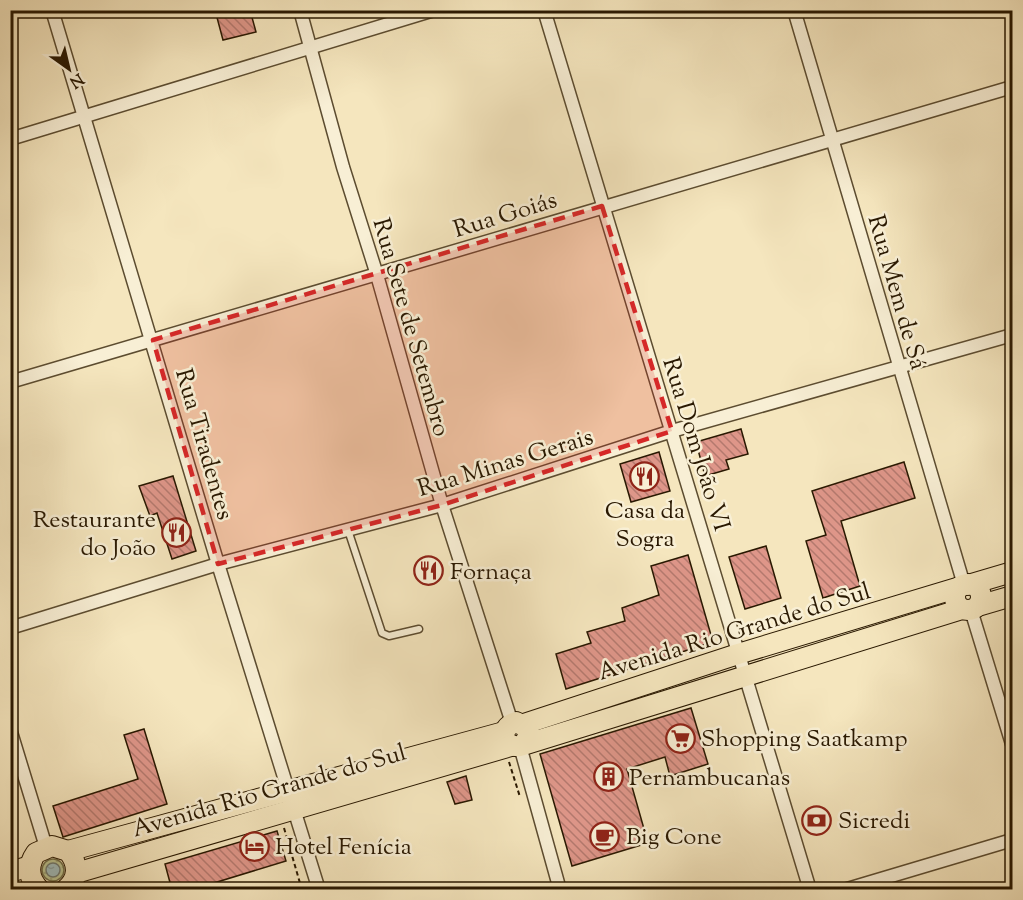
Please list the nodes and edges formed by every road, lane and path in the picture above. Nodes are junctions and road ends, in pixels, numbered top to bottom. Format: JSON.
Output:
{"nodes":[{"id":1,"x":52,"y":10,"type":"edge"},
{"id":2,"x":300,"y":10,"type":"edge"},
{"id":3,"x":434,"y":10,"type":"edge"},
{"id":4,"x":544,"y":10,"type":"edge"},
{"id":5,"x":794,"y":10,"type":"edge"},
{"id":6,"x":311,"y":46,"type":"junction"},
{"id":7,"x":1012,"y":87,"type":"edge"},
{"id":8,"x":84,"y":117,"type":"junction"},
{"id":9,"x":10,"y":139,"type":"edge"},
{"id":10,"x":834,"y":139,"type":"junction"},
{"id":11,"x":602,"y":206,"type":"junction"},
{"id":12,"x":377,"y":275,"type":"junction"},
{"id":13,"x":1012,"y":334,"type":"edge"},
{"id":14,"x":153,"y":340,"type":"junction"},
{"id":15,"x":897,"y":367,"type":"junction"},
{"id":16,"x":10,"y":382,"type":"edge"},
{"id":17,"x":672,"y":431,"type":"junction"},
{"id":18,"x":442,"y":505,"type":"junction"},
{"id":19,"x":348,"y":530,"type":"junction"},
{"id":20,"x":218,"y":564,"type":"junction"},
{"id":21,"x":1012,"y":572,"type":"edge"},
{"id":22,"x":964,"y":586,"type":"junction"},
{"id":23,"x":1012,"y":596,"type":"edge"},
{"id":24,"x":970,"y":608,"type":"junction"},
{"id":25,"x":10,"y":628,"type":"edge"},
{"id":26,"x":419,"y":629,"type":"dead end"},
{"id":27,"x":738,"y":654,"type":"junction"},
{"id":28,"x":744,"y":676,"type":"junction"},
{"id":29,"x":10,"y":729,"type":"edge"},
{"id":30,"x":516,"y":736,"type":"junction"},
{"id":31,"x":1012,"y":744,"type":"edge"},
{"id":32,"x":289,"y":789,"type":"junction"},
{"id":33,"x":288,"y":812,"type":"junction"},
{"id":34,"x":1012,"y":840,"type":"edge"},
{"id":35,"x":46,"y":847,"type":"junction"},
{"id":36,"x":68,"y":851,"type":"junction"},
{"id":37,"x":30,"y":866,"type":"junction"},
{"id":38,"x":10,"y":872,"type":"edge"},
{"id":39,"x":76,"y":873,"type":"junction"},
{"id":40,"x":33,"y":888,"type":"edge"},
{"id":41,"x":65,"y":890,"type":"edge"},
{"id":42,"x":302,"y":890,"type":"edge"},
{"id":43,"x":319,"y":890,"type":"edge"},
{"id":44,"x":560,"y":890,"type":"edge"},
{"id":45,"x":810,"y":890,"type":"edge"},
{"id":46,"x":844,"y":890,"type":"edge"}],
"edges":[{"from":1,"to":8,"type":"street","name":"Rua Tiradentes"},
{"from":2,"to":6,"type":"street","name":"Rua Sete de Setembro"},
{"from":3,"to":6,"type":"street"},
{"from":4,"to":11,"type":"street","name":"Rua Dom João VI"},
{"from":5,"to":10,"type":"street","name":"Rua Mem de Sá"},
{"from":6,"to":8,"type":"street"},
{"from":6,"to":12,"type":"street","name":"Rua Sete de Setembro"},
{"from":7,"to":10,"type":"street","name":"Rua Goiás"},
{"from":8,"to":9,"type":"street"},
{"from":8,"to":14,"type":"street","name":"Rua Tiradentes"},
{"from":10,"to":11,"type":"street","name":"Rua Goiás"},
{"from":10,"to":15,"type":"street","name":"Rua Mem de Sá"},
{"from":11,"to":12,"type":"street","name":"Rua Goiás"},
{"from":11,"to":17,"type":"street","name":"Rua Dom João VI"},
{"from":12,"to":14,"type":"street","name":"Rua Goiás"},
{"from":12,"to":18,"type":"street","name":"Rua Sete de Setembro"},
{"from":13,"to":15,"type":"street","name":"Rua Minas Gerais"},
{"from":14,"to":16,"type":"street","name":"Rua Goiás"},
{"from":14,"to":20,"type":"street","name":"Rua Tiradentes"},
{"from":15,"to":17,"type":"street","name":"Rua Minas Gerais"},
{"from":15,"to":22,"type":"street","name":"Rua Mem de Sá"},
{"from":17,"to":18,"type":"street","name":"Rua Minas Gerais"},
{"from":17,"to":27,"type":"street","name":"Rua Dom João VI"},
{"from":18,"to":19,"type":"street","name":"Rua Minas Gerais"},
{"from":18,"to":30,"type":"street","name":"Rua Sete de Setembro"},
{"from":19,"to":20,"type":"street","name":"Rua Minas Gerais"},
{"from":19,"to":26,"type":"lane"},
{"from":20,"to":25,"type":"street","name":"Rua Minas Gerais"},
{"from":20,"to":32,"type":"street","name":"Rua Tiradentes"},
{"from":21,"to":22,"type":"main road","name":"Avenida Rio Grande do Sul"},
{"from":22,"to":24,"type":"main road"},
{"from":22,"to":27,"type":"main road","name":"Avenida Rio Grande do Sul"},
{"from":23,"to":24,"type":"main road","name":"Avenida Rio Grande do Sul"},
{"from":24,"to":28,"type":"main road","name":"Avenida Rio Grande do Sul"},
{"from":24,"to":31,"type":"street"},
{"from":27,"to":28,"type":"street","name":"Rua Dom João VI"},
{"from":27,"to":30,"type":"main road","name":"Avenida Rio Grande do Sul"},
{"from":28,"to":30,"type":"main road","name":"Avenida Rio Grande do Sul"},
{"from":28,"to":45,"type":"street","name":"Rua Dom João VI"},
{"from":29,"to":35,"type":"street"},
{"from":30,"to":32,"type":"main road","name":"Avenida Rio Grande do Sul"},
{"from":30,"to":33,"type":"main road","name":"Avenida Rio Grande do Sul"},
{"from":30,"to":44,"type":"street","name":"Rua Sete de Setembro"},
{"from":32,"to":33,"type":"street","name":"Rua Tiradentes"},
{"from":32,"to":36,"type":"main road","name":"Avenida Rio Grande do Sul"},
{"from":33,"to":39,"type":"main road","name":"Avenida Rio Grande do Sul"},
{"from":33,"to":42,"type":"path"},
{"from":33,"to":43,"type":"street","name":"Rua Tiradentes"},
{"from":34,"to":46,"type":"street"},
{"from":35,"to":36,"type":"main road","name":"Avenida Rio Grande do Sul"},
{"from":35,"to":37,"type":"main road"},
{"from":36,"to":39,"type":"main road"},
{"from":37,"to":38,"type":"main road"},
{"from":37,"to":40,"type":"main road"},
{"from":39,"to":41,"type":"main road"}]}
